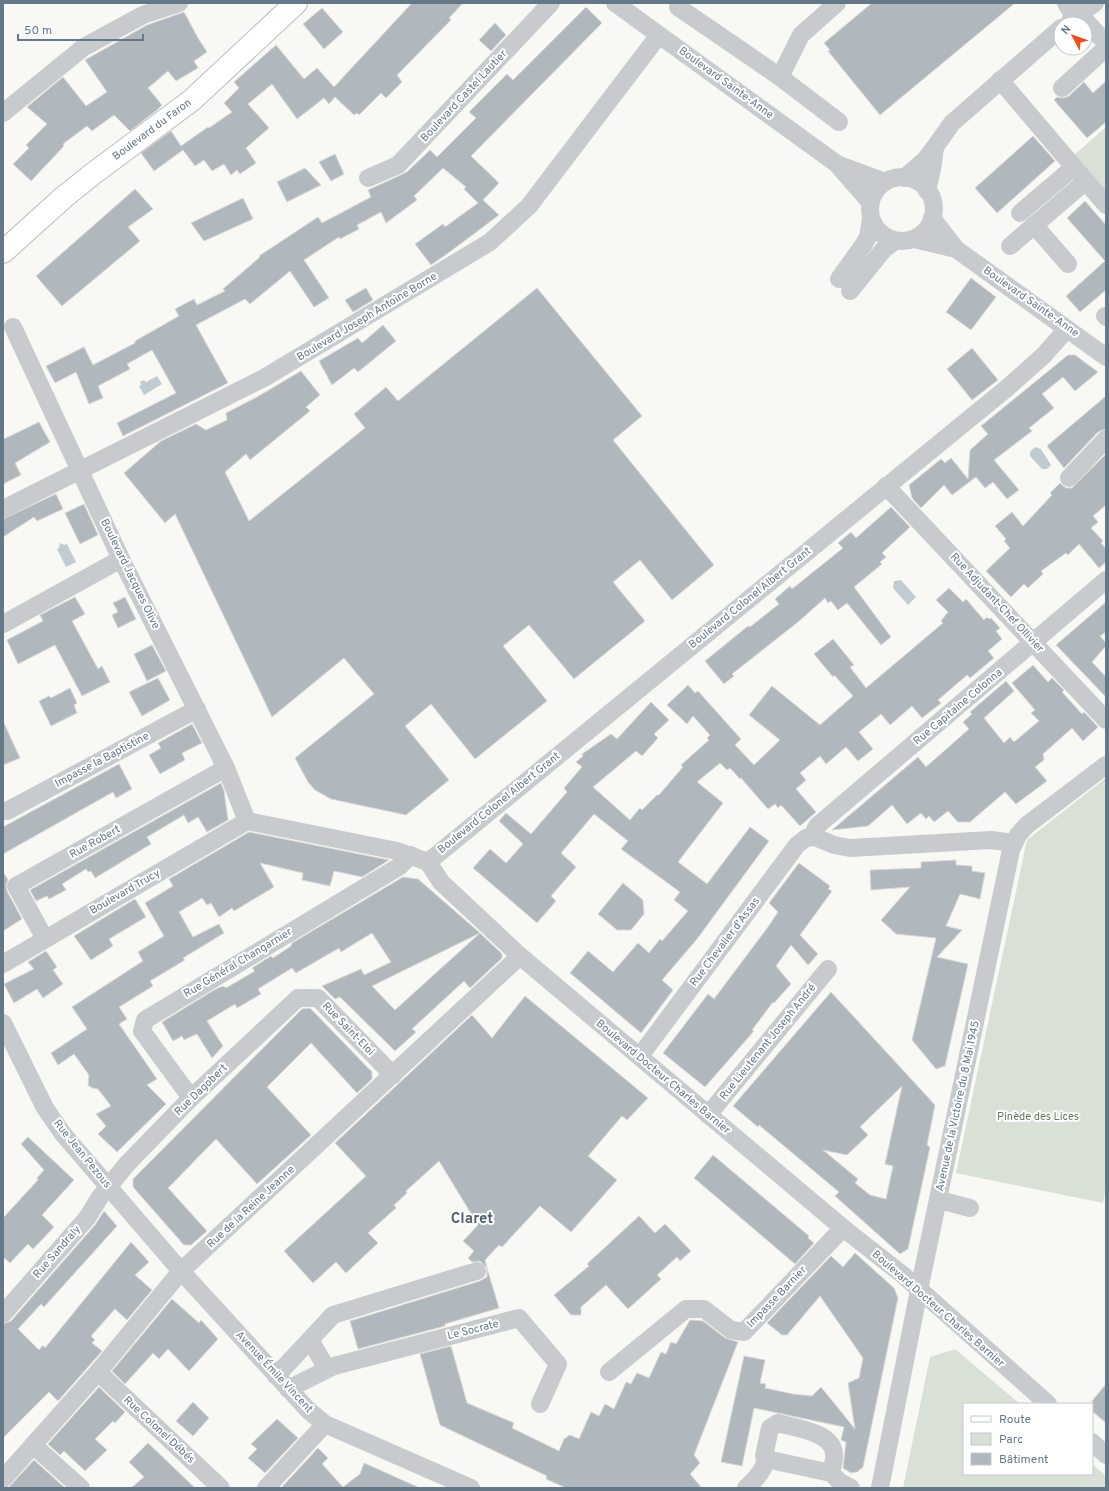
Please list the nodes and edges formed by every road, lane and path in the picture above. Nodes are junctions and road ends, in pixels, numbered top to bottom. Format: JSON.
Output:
{"nodes":[{"id":1,"x":178,"y":3,"type":"edge"},
{"id":2,"x":551,"y":3,"type":"edge"},
{"id":3,"x":615,"y":3,"type":"edge"},
{"id":4,"x":837,"y":3,"type":"edge"},
{"id":5,"x":1095,"y":3,"type":"edge"},
{"id":6,"x":676,"y":4,"type":"edge"},
{"id":7,"x":290,"y":5,"type":"edge"},
{"id":8,"x":1071,"y":16,"type":"edge"},
{"id":9,"x":1053,"y":32,"type":"edge"},
{"id":10,"x":1093,"y":34,"type":"edge"},
{"id":11,"x":659,"y":35,"type":"junction"},
{"id":12,"x":1106,"y":43,"type":"edge"},
{"id":13,"x":1106,"y":48,"type":"edge"},
{"id":14,"x":780,"y":76,"type":"junction"},
{"id":15,"x":1000,"y":80,"type":"junction"},
{"id":16,"x":1062,"y":88,"type":"dead end"},
{"id":17,"x":3,"y":113,"type":"edge"},
{"id":18,"x":839,"y":122,"type":"dead end"},
{"id":19,"x":935,"y":147,"type":"junction"},
{"id":20,"x":837,"y":164,"type":"junction"},
{"id":21,"x":1074,"y":167,"type":"junction"},
{"id":22,"x":368,"y":178,"type":"dead end"},
{"id":23,"x":904,"y":178,"type":"junction"},
{"id":24,"x":1086,"y":181,"type":"junction"},
{"id":25,"x":885,"y":182,"type":"junction"},
{"id":26,"x":927,"y":191,"type":"junction"},
{"id":27,"x":1106,"y":205,"type":"edge"},
{"id":28,"x":871,"y":210,"type":"junction"},
{"id":29,"x":1020,"y":213,"type":"dead end"},
{"id":30,"x":932,"y":218,"type":"junction"},
{"id":31,"x":1034,"y":225,"type":"junction"},
{"id":32,"x":914,"y":239,"type":"junction"},
{"id":33,"x":895,"y":241,"type":"junction"},
{"id":34,"x":1010,"y":246,"type":"dead end"},
{"id":35,"x":956,"y":249,"type":"junction"},
{"id":36,"x":3,"y":252,"type":"edge"},
{"id":37,"x":1068,"y":264,"type":"dead end"},
{"id":38,"x":13,"y":327,"type":"dead end"},
{"id":39,"x":1067,"y":329,"type":"junction"},
{"id":40,"x":1106,"y":356,"type":"edge"},
{"id":41,"x":1106,"y":440,"type":"edge"},
{"id":42,"x":81,"y":470,"type":"junction"},
{"id":43,"x":1069,"y":478,"type":"dead end"},
{"id":44,"x":886,"y":486,"type":"junction"},
{"id":45,"x":3,"y":509,"type":"edge"},
{"id":46,"x":121,"y":559,"type":"junction"},
{"id":47,"x":1106,"y":580,"type":"edge"},
{"id":48,"x":3,"y":624,"type":"edge"},
{"id":49,"x":1035,"y":642,"type":"junction"},
{"id":50,"x":197,"y":709,"type":"junction"},
{"id":51,"x":1106,"y":720,"type":"edge"},
{"id":52,"x":1106,"y":765,"type":"edge"},
{"id":53,"x":226,"y":768,"type":"junction"},
{"id":54,"x":7,"y":811,"type":"dead end"},
{"id":55,"x":247,"y":820,"type":"junction"},
{"id":56,"x":815,"y":837,"type":"junction"},
{"id":57,"x":1014,"y":843,"type":"junction"},
{"id":58,"x":411,"y":855,"type":"junction"},
{"id":59,"x":428,"y":862,"type":"junction"},
{"id":60,"x":45,"y":939,"type":"junction"},
{"id":61,"x":520,"y":956,"type":"junction"},
{"id":62,"x":3,"y":964,"type":"edge"},
{"id":63,"x":828,"y":969,"type":"dead end"},
{"id":64,"x":298,"y":998,"type":"joint"},
{"id":65,"x":3,"y":1023,"type":"edge"},
{"id":66,"x":640,"y":1056,"type":"junction"},
{"id":67,"x":393,"y":1075,"type":"junction"},
{"id":68,"x":191,"y":1098,"type":"junction"},
{"id":69,"x":708,"y":1115,"type":"junction"},
{"id":70,"x":108,"y":1187,"type":"junction"},
{"id":71,"x":939,"y":1200,"type":"junction"},
{"id":72,"x":970,"y":1208,"type":"dead end"},
{"id":73,"x":843,"y":1228,"type":"junction"},
{"id":74,"x":477,"y":1271,"type":"dead end"},
{"id":75,"x":181,"y":1272,"type":"junction"},
{"id":76,"x":919,"y":1290,"type":"junction"},
{"id":77,"x":3,"y":1314,"type":"edge"},
{"id":78,"x":310,"y":1340,"type":"junction"},
{"id":79,"x":327,"y":1369,"type":"junction"},
{"id":80,"x":98,"y":1372,"type":"junction"},
{"id":81,"x":609,"y":1372,"type":"dead end"},
{"id":82,"x":282,"y":1382,"type":"junction"},
{"id":83,"x":1047,"y":1403,"type":"edge"},
{"id":84,"x":540,"y":1404,"type":"dead end"},
{"id":85,"x":325,"y":1424,"type":"junction"},
{"id":86,"x":1093,"y":1443,"type":"edge"},
{"id":87,"x":33,"y":1445,"type":"junction"},
{"id":88,"x":1106,"y":1455,"type":"edge"},
{"id":89,"x":766,"y":1459,"type":"junction"},
{"id":90,"x":831,"y":1473,"type":"junction"},
{"id":91,"x":3,"y":1479,"type":"edge"},
{"id":92,"x":81,"y":1488,"type":"edge"},
{"id":93,"x":221,"y":1488,"type":"edge"},
{"id":94,"x":266,"y":1488,"type":"edge"},
{"id":95,"x":471,"y":1488,"type":"edge"},
{"id":96,"x":746,"y":1488,"type":"edge"},
{"id":97,"x":851,"y":1488,"type":"edge"},
{"id":98,"x":880,"y":1488,"type":"edge"}],
"edges":[{"from":1,"to":17,"type":"street"},
{"from":2,"to":22,"type":"street","name":"Boulevard Castel Lautier"},
{"from":3,"to":11,"type":"street","name":"Boulevard Sainte-Anne"},
{"from":4,"to":14,"type":"street"},
{"from":5,"to":8,"type":"street"},
{"from":6,"to":14,"type":"street"},
{"from":7,"to":36,"type":"main road","name":"Boulevard du Faron"},
{"from":9,"to":15,"type":"street"},
{"from":10,"to":12,"type":"street"},
{"from":11,"to":20,"type":"street","name":"Boulevard Sainte-Anne"},
{"from":11,"to":42,"type":"street","name":"Boulevard Joseph Antoine Borne"},
{"from":13,"to":16,"type":"street"},
{"from":14,"to":18,"type":"street"},
{"from":15,"to":19,"type":"street"},
{"from":15,"to":21,"type":"street"},
{"from":19,"to":23,"type":"street"},
{"from":19,"to":26,"type":"street"},
{"from":20,"to":25,"type":"street","name":"Boulevard Sainte-Anne"},
{"from":20,"to":28,"type":"street","name":"Boulevard Sainte-Anne"},
{"from":21,"to":24,"type":"street"},
{"from":21,"to":29,"type":"street"},
{"from":23,"to":25,"type":"street"},
{"from":23,"to":26,"type":"street"},
{"from":24,"to":27,"type":"street"},
{"from":24,"to":31,"type":"street"},
{"from":25,"to":28,"type":"street"},
{"from":26,"to":30,"type":"street"},
{"from":28,"to":33,"type":"street","name":"Boulevard Sainte-Anne"},
{"from":28,"to":33,"type":"street"},
{"from":30,"to":32,"type":"street"},
{"from":30,"to":35,"type":"street","name":"Boulevard Sainte-Anne"},
{"from":31,"to":34,"type":"street"},
{"from":31,"to":37,"type":"street"},
{"from":32,"to":33,"type":"street","name":"Boulevard Sainte-Anne"},
{"from":32,"to":35,"type":"street","name":"Boulevard Sainte-Anne"},
{"from":35,"to":39,"type":"street","name":"Boulevard Sainte-Anne"},
{"from":38,"to":42,"type":"street","name":"Boulevard Jacques Olive"},
{"from":39,"to":40,"type":"street","name":"Boulevard Sainte-Anne"},
{"from":39,"to":44,"type":"street","name":"Boulevard Colonel Albert Grant"},
{"from":41,"to":43,"type":"street"},
{"from":42,"to":45,"type":"street","name":"Boulevard Joseph Antoine Borne"},
{"from":42,"to":46,"type":"street","name":"Boulevard Jacques Olive"},
{"from":44,"to":49,"type":"street","name":"Rue Adjudant-Chef Ollivier"},
{"from":44,"to":59,"type":"street","name":"Boulevard Colonel Albert Grant"},
{"from":46,"to":48,"type":"street"},
{"from":46,"to":50,"type":"street","name":"Boulevard Jacques Olive"},
{"from":47,"to":49,"type":"street","name":"Rue Capitaine Colonna"},
{"from":49,"to":51,"type":"street","name":"Rue Adjudant-Chef Ollivier"},
{"from":49,"to":56,"type":"street","name":"Rue Capitaine Colonna"},
{"from":50,"to":53,"type":"street","name":"Boulevard Jacques Olive"},
{"from":50,"to":54,"type":"street","name":"Impasse la Baptistine"},
{"from":52,"to":57,"type":"street","name":"Avenue de la Victoire du 8 Mai 1945"},
{"from":53,"to":55,"type":"street","name":"Boulevard Jacques Olive"},
{"from":53,"to":60,"type":"street","name":"Rue Robert"},
{"from":55,"to":58,"type":"street"},
{"from":55,"to":60,"type":"street","name":"Boulevard Trucy"},
{"from":56,"to":57,"type":"street"},
{"from":56,"to":66,"type":"street","name":"Rue Chevalier d'Assas"},
{"from":57,"to":71,"type":"street","name":"Avenue de la Victoire du 8 Mai 1945"},
{"from":58,"to":59,"type":"street"},
{"from":58,"to":68,"type":"street","name":"Rue Général Changarnier"},
{"from":59,"to":61,"type":"street","name":"Boulevard Docteur Charles Barnier"},
{"from":60,"to":62,"type":"street","name":"Boulevard Trucy"},
{"from":61,"to":66,"type":"street","name":"Boulevard Docteur Charles Barnier"},
{"from":61,"to":67,"type":"street","name":"Rue de la Reine Jeanne"},
{"from":63,"to":69,"type":"street","name":"Rue Lieutenant Joseph André"},
{"from":64,"to":67,"type":"street","name":"Rue Saint-Eloi"},
{"from":64,"to":68,"type":"street","name":"Rue Dagobert"},
{"from":65,"to":70,"type":"street","name":"Rue Jean Pezous"},
{"from":66,"to":69,"type":"street","name":"Boulevard Docteur Charles Barnier"},
{"from":67,"to":75,"type":"street","name":"Rue de la Reine Jeanne"},
{"from":68,"to":70,"type":"street","name":"Rue Dagobert"},
{"from":69,"to":73,"type":"street","name":"Boulevard Docteur Charles Barnier"},
{"from":70,"to":75,"type":"street","name":"Rue Jean Pezous"},
{"from":70,"to":77,"type":"street","name":"Rue Sandraly"},
{"from":71,"to":72,"type":"street"},
{"from":71,"to":76,"type":"street","name":"Avenue de la Victoire du 8 Mai 1945"},
{"from":73,"to":76,"type":"street","name":"Boulevard Docteur Charles Barnier"},
{"from":73,"to":81,"type":"street","name":"Impasse Barnier"},
{"from":74,"to":78,"type":"street"},
{"from":75,"to":80,"type":"street","name":"Rue de la Reine Jeanne"},
{"from":75,"to":82,"type":"street","name":"Avenue Émile Vincent"},
{"from":76,"to":83,"type":"street","name":"Boulevard Docteur Charles Barnier"},
{"from":76,"to":98,"type":"street","name":"Avenue de la Victoire du 8 Mai 1945"},
{"from":78,"to":79,"type":"street"},
{"from":78,"to":82,"type":"street"},
{"from":79,"to":82,"type":"street"},
{"from":79,"to":84,"type":"street","name":"Le Socrate"},
{"from":80,"to":87,"type":"street","name":"Rue de la Reine Jeanne"},
{"from":80,"to":93,"type":"street","name":"Rue Colonel Débés"},
{"from":82,"to":85,"type":"street","name":"Avenue Émile Vincent"},
{"from":85,"to":94,"type":"street"},
{"from":85,"to":95,"type":"street","name":"Avenue Émile Vincent"},
{"from":86,"to":88,"type":"street"},
{"from":87,"to":91,"type":"street","name":"Rue de la Reine Jeanne"},
{"from":87,"to":92,"type":"street"},
{"from":89,"to":90,"type":"street"},
{"from":89,"to":90,"type":"street"},
{"from":89,"to":96,"type":"street"},
{"from":90,"to":97,"type":"street"}]}
